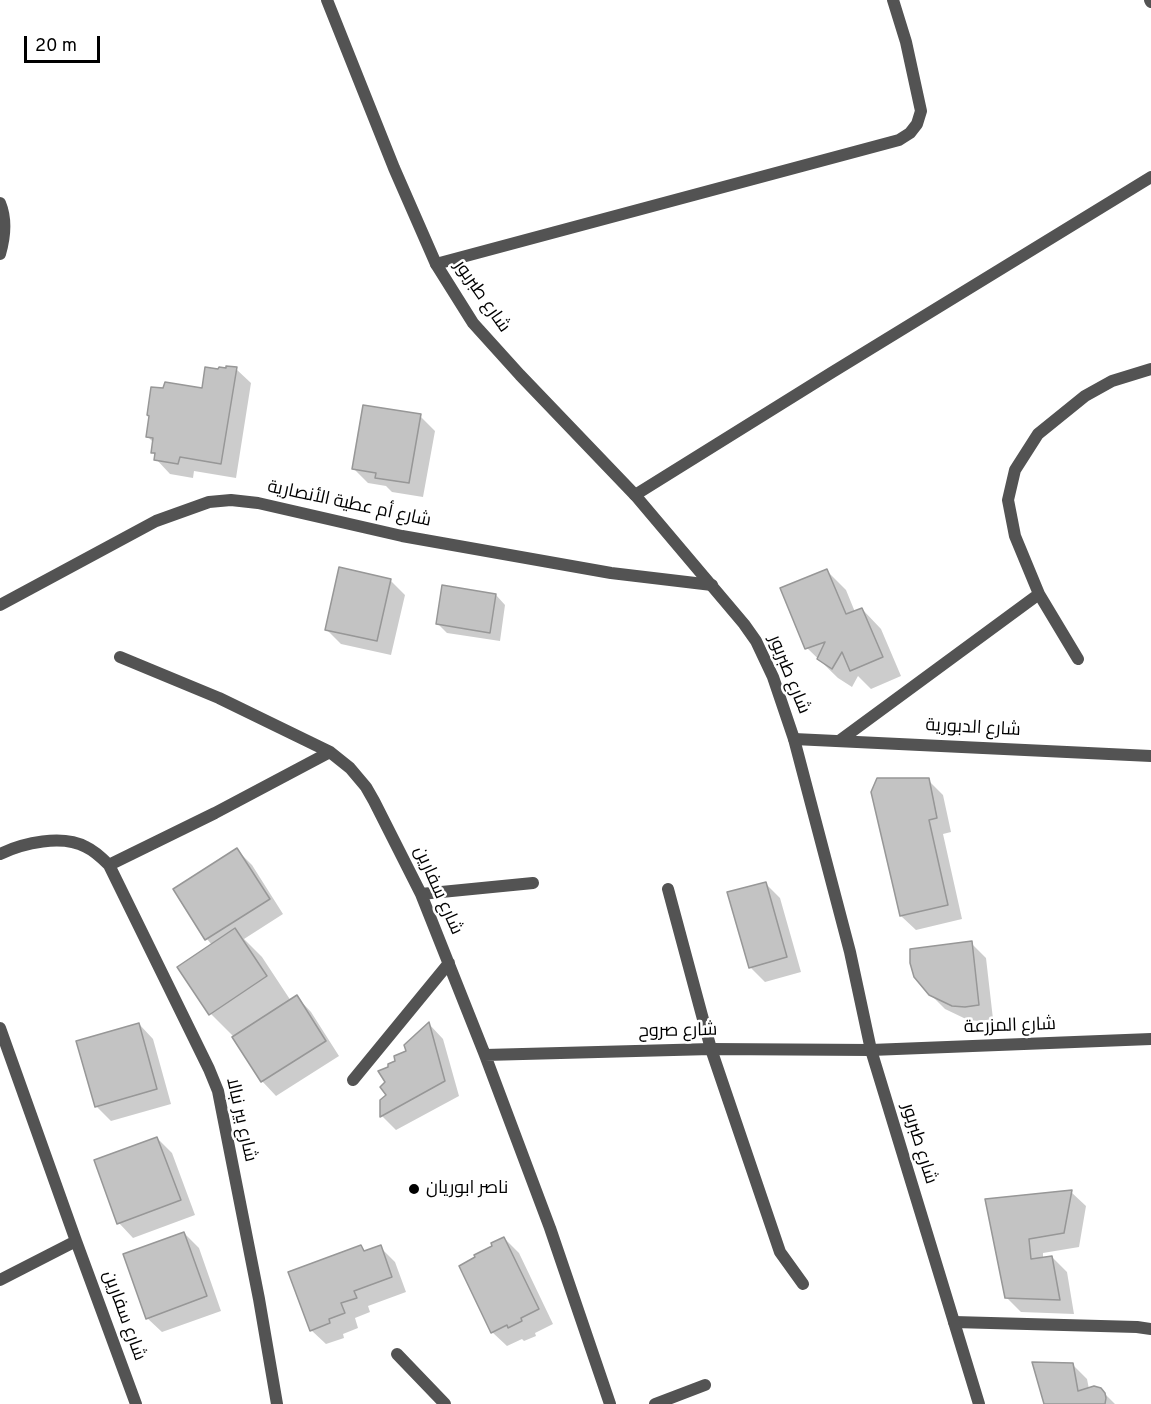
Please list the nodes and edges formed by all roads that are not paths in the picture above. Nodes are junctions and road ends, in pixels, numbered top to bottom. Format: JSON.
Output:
{"nodes":[{"id":1,"x":327,"y":0,"type":"edge"},
{"id":2,"x":893,"y":0,"type":"edge"},
{"id":3,"x":1151,"y":177,"type":"edge"},
{"id":4,"x":0,"y":203,"type":"edge"},
{"id":5,"x":0,"y":254,"type":"edge"},
{"id":6,"x":436,"y":264,"type":"junction"},
{"id":7,"x":1151,"y":369,"type":"edge"},
{"id":8,"x":635,"y":495,"type":"junction"},
{"id":9,"x":712,"y":585,"type":"junction"},
{"id":10,"x":1039,"y":594,"type":"junction"},
{"id":11,"x":0,"y":605,"type":"edge"},
{"id":12,"x":120,"y":657,"type":"dead end"},
{"id":13,"x":1078,"y":659,"type":"dead end"},
{"id":14,"x":794,"y":740,"type":"junction"},
{"id":15,"x":839,"y":741,"type":"junction"},
{"id":16,"x":330,"y":752,"type":"junction"},
{"id":17,"x":1151,"y":756,"type":"edge"},
{"id":18,"x":0,"y":854,"type":"edge"},
{"id":19,"x":109,"y":865,"type":"junction"},
{"id":20,"x":533,"y":883,"type":"dead end"},
{"id":21,"x":668,"y":889,"type":"dead end"},
{"id":22,"x":421,"y":894,"type":"junction"},
{"id":23,"x":449,"y":963,"type":"junction"},
{"id":24,"x":0,"y":1028,"type":"edge"},
{"id":25,"x":1151,"y":1039,"type":"edge"},
{"id":26,"x":711,"y":1048,"type":"junction"},
{"id":27,"x":871,"y":1050,"type":"junction"},
{"id":28,"x":485,"y":1055,"type":"junction"},
{"id":29,"x":353,"y":1080,"type":"dead end"},
{"id":30,"x":76,"y":1241,"type":"junction"},
{"id":31,"x":0,"y":1280,"type":"edge"},
{"id":32,"x":803,"y":1284,"type":"dead end"},
{"id":33,"x":954,"y":1322,"type":"junction"},
{"id":34,"x":1151,"y":1329,"type":"edge"},
{"id":35,"x":397,"y":1354,"type":"dead end"},
{"id":36,"x":705,"y":1385,"type":"dead end"},
{"id":37,"x":136,"y":1404,"type":"edge"},
{"id":38,"x":277,"y":1404,"type":"edge"},
{"id":39,"x":445,"y":1404,"type":"edge"},
{"id":40,"x":610,"y":1404,"type":"edge"},
{"id":41,"x":655,"y":1404,"type":"edge"},
{"id":42,"x":979,"y":1404,"type":"edge"}],
"edges":[{"from":1,"to":6,"type":"street","name":"شارع طبربور"},
{"from":2,"to":6,"type":"street"},
{"from":3,"to":8,"type":"street"},
{"from":4,"to":5,"type":"street"},
{"from":6,"to":8,"type":"street","name":"شارع طبربور"},
{"from":7,"to":10,"type":"street"},
{"from":8,"to":9,"type":"street","name":"شارع طبربور"},
{"from":9,"to":11,"type":"street","name":"شارع أم عطية الأنصارية"},
{"from":9,"to":14,"type":"street","name":"شارع طبربور"},
{"from":10,"to":13,"type":"street"},
{"from":10,"to":15,"type":"street"},
{"from":12,"to":16,"type":"street","name":"شارع سفارين"},
{"from":14,"to":15,"type":"street","name":"شارع الدبورية"},
{"from":14,"to":27,"type":"street","name":"شارع طبربور"},
{"from":15,"to":17,"type":"street","name":"شارع الدبورية"},
{"from":16,"to":19,"type":"street"},
{"from":16,"to":22,"type":"street","name":"شارع سفارين"},
{"from":18,"to":19,"type":"street"},
{"from":19,"to":38,"type":"street","name":"شارع بير نبالا"},
{"from":20,"to":22,"type":"street"},
{"from":21,"to":26,"type":"street"},
{"from":22,"to":23,"type":"street","name":"شارع سفارين"},
{"from":23,"to":28,"type":"street","name":"شارع سفارين"},
{"from":23,"to":29,"type":"street"},
{"from":24,"to":30,"type":"street","name":"شارع سفارين"},
{"from":25,"to":27,"type":"street","name":"شارع المزرعة"},
{"from":26,"to":27,"type":"street","name":"شارع صروح"},
{"from":26,"to":28,"type":"street","name":"شارع صروح"},
{"from":26,"to":32,"type":"street"},
{"from":27,"to":33,"type":"street","name":"شارع طبربور"},
{"from":28,"to":40,"type":"street","name":"شارع سفارين"},
{"from":30,"to":31,"type":"street"},
{"from":30,"to":37,"type":"street","name":"شارع سفارين"},
{"from":33,"to":34,"type":"street"},
{"from":33,"to":42,"type":"street","name":"شارع طبربور"},
{"from":35,"to":39,"type":"street"},
{"from":36,"to":41,"type":"street"}]}
